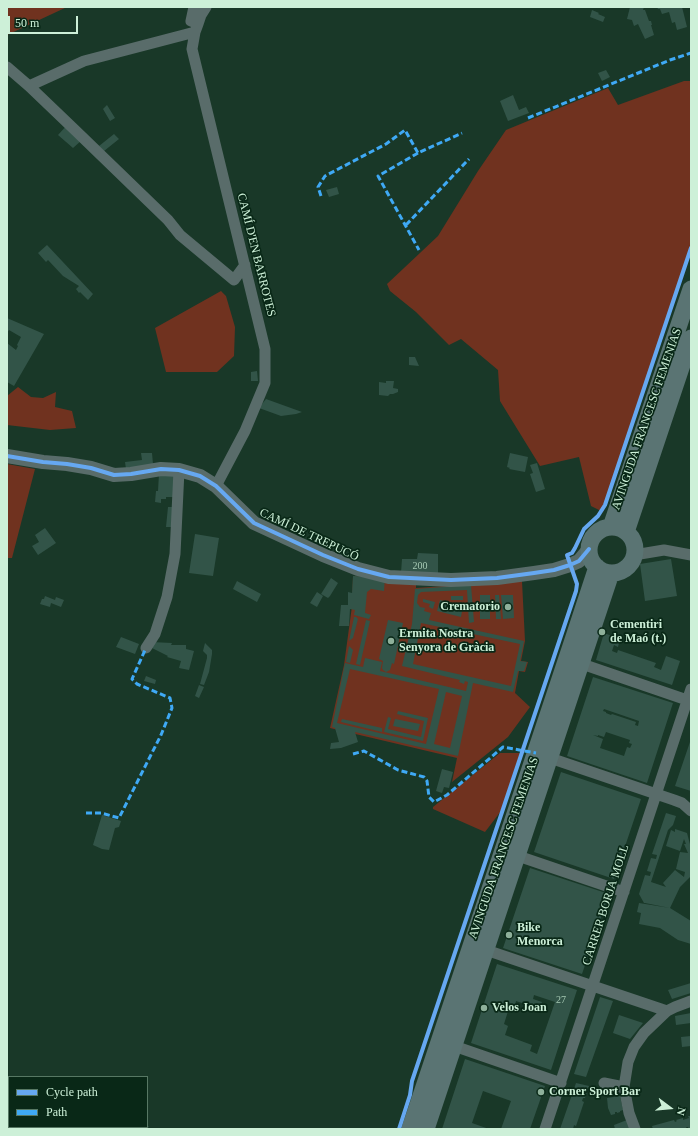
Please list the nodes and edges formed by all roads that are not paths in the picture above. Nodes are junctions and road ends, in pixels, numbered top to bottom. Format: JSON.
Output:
{"nodes":[{"id":1,"x":194,"y":7,"type":"edge"},
{"id":2,"x":206,"y":7,"type":"edge"},
{"id":3,"x":196,"y":28,"type":"junction"},
{"id":4,"x":7,"y":67,"type":"edge"},
{"id":5,"x":29,"y":86,"type":"junction"},
{"id":6,"x":244,"y":265,"type":"junction"},
{"id":7,"x":691,"y":289,"type":"edge"},
{"id":8,"x":691,"y":338,"type":"edge"},
{"id":9,"x":7,"y":456,"type":"edge"},
{"id":10,"x":179,"y":470,"type":"junction"},
{"id":11,"x":216,"y":486,"type":"junction"},
{"id":12,"x":619,"y":529,"type":"junction"},
{"id":13,"x":589,"y":549,"type":"junction"},
{"id":14,"x":634,"y":555,"type":"junction"},
{"id":15,"x":691,"y":555,"type":"edge"},
{"id":16,"x":604,"y":570,"type":"junction"},
{"id":17,"x":146,"y":648,"type":"dead end"},
{"id":18,"x":582,"y":664,"type":"junction"},
{"id":19,"x":691,"y":688,"type":"edge"},
{"id":20,"x":687,"y":700,"type":"junction"},
{"id":21,"x":550,"y":758,"type":"junction"},
{"id":22,"x":656,"y":794,"type":"junction"},
{"id":23,"x":691,"y":811,"type":"edge"},
{"id":24,"x":518,"y":856,"type":"junction"},
{"id":25,"x":624,"y":892,"type":"junction"},
{"id":26,"x":486,"y":950,"type":"junction"},
{"id":27,"x":593,"y":987,"type":"junction"},
{"id":28,"x":691,"y":1001,"type":"edge"},
{"id":29,"x":667,"y":1011,"type":"junction"},
{"id":30,"x":454,"y":1046,"type":"junction"},
{"id":31,"x":561,"y":1082,"type":"junction"},
{"id":32,"x":604,"y":1083,"type":"dead end"},
{"id":33,"x":624,"y":1087,"type":"junction"},
{"id":34,"x":410,"y":1129,"type":"edge"},
{"id":35,"x":426,"y":1129,"type":"edge"},
{"id":36,"x":546,"y":1129,"type":"edge"},
{"id":37,"x":635,"y":1129,"type":"edge"}],
"edges":[{"from":1,"to":3,"type":"street","name":"CAMÍ D'EN BARROTES"},
{"from":2,"to":3,"type":"street","name":"CAMÍ D'EN BARROTES"},
{"from":3,"to":5,"type":"street"},
{"from":3,"to":6,"type":"street","name":"CAMÍ D'EN BARROTES"},
{"from":4,"to":5,"type":"street"},
{"from":5,"to":6,"type":"street"},
{"from":6,"to":11,"type":"street","name":"CAMÍ D'EN BARROTES"},
{"from":7,"to":12,"type":"main road","name":"AVINGUDA FRANCESC FEMENIAS"},
{"from":8,"to":12,"type":"main road","name":"AVINGUDA FRANCESC FEMENIAS"},
{"from":9,"to":10,"type":"street","name":"CAMÍ DE TREPUCÓ"},
{"from":10,"to":11,"type":"street","name":"CAMÍ DE TREPUCÓ"},
{"from":10,"to":17,"type":"street"},
{"from":11,"to":13,"type":"street","name":"CAMÍ DE TREPUCÓ"},
{"from":12,"to":13,"type":"main road"},
{"from":12,"to":14,"type":"main road"},
{"from":13,"to":16,"type":"main road"},
{"from":14,"to":15,"type":"street"},
{"from":14,"to":16,"type":"main road"},
{"from":16,"to":18,"type":"main road","name":"AVINGUDA FRANCESC FEMENIAS"},
{"from":16,"to":34,"type":"main road","name":"AVINGUDA FRANCESC FEMENIAS"},
{"from":18,"to":20,"type":"street"},
{"from":18,"to":21,"type":"main road","name":"AVINGUDA FRANCESC FEMENIAS"},
{"from":19,"to":20,"type":"street","name":"CARRER BORJA MOLL"},
{"from":20,"to":22,"type":"street","name":"CARRER BORJA MOLL"},
{"from":21,"to":22,"type":"street"},
{"from":21,"to":24,"type":"main road","name":"AVINGUDA FRANCESC FEMENIAS"},
{"from":22,"to":23,"type":"street"},
{"from":22,"to":25,"type":"street","name":"CARRER BORJA MOLL"},
{"from":24,"to":25,"type":"street"},
{"from":24,"to":26,"type":"main road","name":"AVINGUDA FRANCESC FEMENIAS"},
{"from":25,"to":27,"type":"street","name":"CARRER BORJA MOLL"},
{"from":26,"to":27,"type":"street"},
{"from":26,"to":30,"type":"main road","name":"AVINGUDA FRANCESC FEMENIAS"},
{"from":27,"to":29,"type":"street"},
{"from":27,"to":31,"type":"street","name":"CARRER BORJA MOLL"},
{"from":28,"to":29,"type":"street"},
{"from":29,"to":33,"type":"street"},
{"from":30,"to":31,"type":"street"},
{"from":30,"to":35,"type":"main road","name":"AVINGUDA FRANCESC FEMENIAS"},
{"from":31,"to":36,"type":"street","name":"CARRER BORJA MOLL"},
{"from":32,"to":33,"type":"street"},
{"from":33,"to":37,"type":"street"}]}
